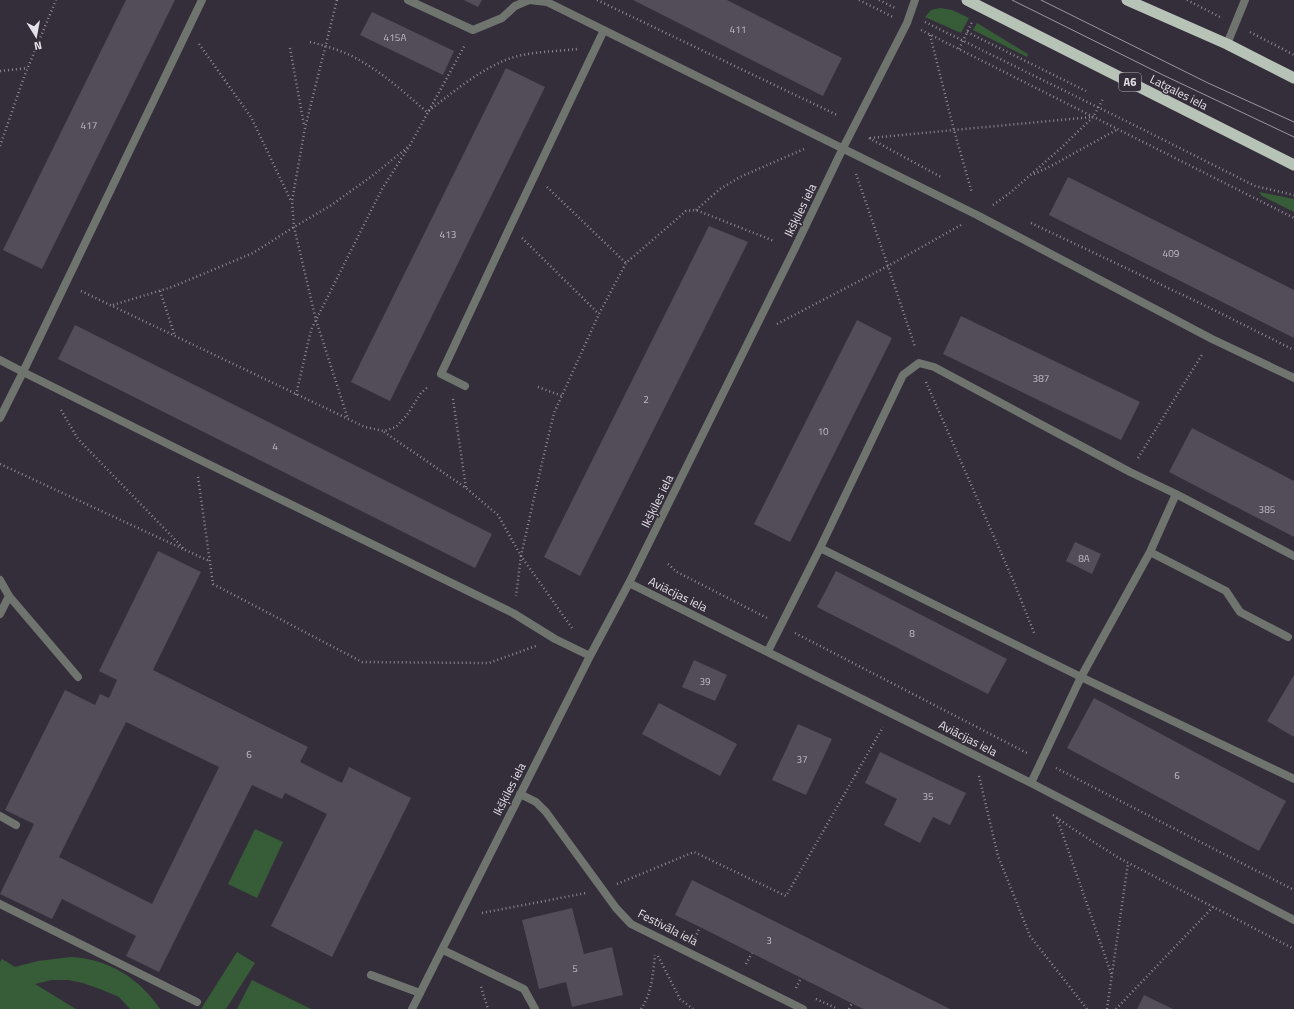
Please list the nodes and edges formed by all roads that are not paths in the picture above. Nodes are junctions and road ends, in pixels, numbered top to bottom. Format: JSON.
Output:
{"nodes":[{"id":1,"x":202,"y":0,"type":"edge"},
{"id":2,"x":408,"y":0,"type":"edge"},
{"id":3,"x":915,"y":0,"type":"edge"},
{"id":4,"x":967,"y":0,"type":"edge"},
{"id":5,"x":1127,"y":0,"type":"edge"},
{"id":6,"x":1245,"y":0,"type":"edge"},
{"id":7,"x":604,"y":30,"type":"junction"},
{"id":8,"x":1227,"y":44,"type":"junction"},
{"id":9,"x":1294,"y":78,"type":"edge"},
{"id":10,"x":843,"y":148,"type":"junction"},
{"id":11,"x":1294,"y":165,"type":"edge"},
{"id":12,"x":0,"y":360,"type":"edge"},
{"id":13,"x":22,"y":372,"type":"junction"},
{"id":14,"x":1294,"y":378,"type":"edge"},
{"id":15,"x":462,"y":384,"type":"road end"},
{"id":16,"x":0,"y":418,"type":"edge"},
{"id":17,"x":1176,"y":494,"type":"junction"},
{"id":18,"x":820,"y":548,"type":"junction"},
{"id":19,"x":1150,"y":552,"type":"junction"},
{"id":20,"x":1294,"y":556,"type":"edge"},
{"id":21,"x":0,"y":580,"type":"edge"},
{"id":22,"x":630,"y":583,"type":"junction"},
{"id":23,"x":9,"y":596,"type":"junction"},
{"id":24,"x":0,"y":614,"type":"edge"},
{"id":25,"x":1288,"y":637,"type":"dead end"},
{"id":26,"x":768,"y":651,"type":"junction"},
{"id":27,"x":590,"y":656,"type":"junction"},
{"id":28,"x":78,"y":677,"type":"dead end"},
{"id":29,"x":1081,"y":677,"type":"junction"},
{"id":30,"x":1294,"y":779,"type":"edge"},
{"id":31,"x":1031,"y":783,"type":"junction"},
{"id":32,"x":520,"y":794,"type":"junction"},
{"id":33,"x":0,"y":816,"type":"edge"},
{"id":34,"x":16,"y":825,"type":"dead end"},
{"id":35,"x":0,"y":904,"type":"edge"},
{"id":36,"x":1294,"y":920,"type":"edge"},
{"id":37,"x":443,"y":950,"type":"junction"},
{"id":38,"x":371,"y":975,"type":"dead end"},
{"id":39,"x":420,"y":993,"type":"junction"},
{"id":40,"x":197,"y":1002,"type":"dead end"},
{"id":41,"x":412,"y":1009,"type":"edge"},
{"id":42,"x":535,"y":1009,"type":"edge"},
{"id":43,"x":803,"y":1009,"type":"edge"}],
"edges":[{"from":1,"to":13,"type":"street"},
{"from":2,"to":7,"type":"street"},
{"from":3,"to":10,"type":"street","name":"Ikšķiles iela"},
{"from":4,"to":11,"type":"highway","name":"Latgales iela","number":"A6"},
{"from":5,"to":8,"type":"highway"},
{"from":6,"to":8,"type":"street"},
{"from":7,"to":10,"type":"street"},
{"from":7,"to":15,"type":"street"},
{"from":8,"to":9,"type":"highway"},
{"from":10,"to":14,"type":"street"},
{"from":10,"to":22,"type":"street","name":"Ikšķiles iela"},
{"from":12,"to":13,"type":"street"},
{"from":13,"to":16,"type":"street"},
{"from":13,"to":27,"type":"street"},
{"from":17,"to":18,"type":"street"},
{"from":17,"to":19,"type":"street"},
{"from":17,"to":20,"type":"street"},
{"from":18,"to":26,"type":"street"},
{"from":18,"to":29,"type":"street"},
{"from":19,"to":25,"type":"street"},
{"from":19,"to":29,"type":"street"},
{"from":21,"to":23,"type":"street"},
{"from":22,"to":26,"type":"street","name":"Aviācijas iela"},
{"from":22,"to":27,"type":"street","name":"Ikšķiles iela"},
{"from":23,"to":24,"type":"street"},
{"from":23,"to":28,"type":"street"},
{"from":26,"to":31,"type":"street","name":"Aviācijas iela"},
{"from":27,"to":32,"type":"street","name":"Ikšķiles iela"},
{"from":29,"to":30,"type":"street"},
{"from":29,"to":31,"type":"street"},
{"from":31,"to":36,"type":"street","name":"Aviācijas iela"},
{"from":32,"to":37,"type":"street","name":"Ikšķiles iela"},
{"from":32,"to":43,"type":"street","name":"Festivāla iela"},
{"from":33,"to":34,"type":"street"},
{"from":35,"to":40,"type":"street"},
{"from":37,"to":39,"type":"street","name":"Ikšķiles iela"},
{"from":37,"to":42,"type":"street"},
{"from":38,"to":39,"type":"street"},
{"from":39,"to":41,"type":"street","name":"Ikšķiles iela"}]}
